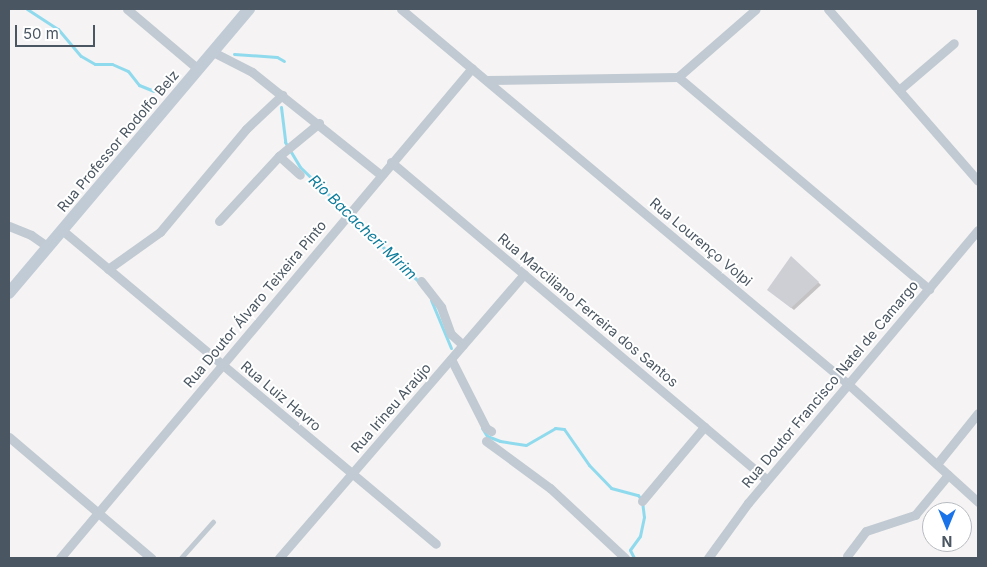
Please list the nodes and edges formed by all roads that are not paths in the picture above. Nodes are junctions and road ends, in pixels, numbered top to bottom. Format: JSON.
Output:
{"nodes":[{"id":1,"x":249,"y":9,"type":"edge"},
{"id":2,"x":401,"y":9,"type":"edge"},
{"id":3,"x":756,"y":9,"type":"edge"},
{"id":4,"x":828,"y":9,"type":"edge"},
{"id":5,"x":132,"y":10,"type":"edge"},
{"id":6,"x":954,"y":43,"type":"dead end"},
{"id":7,"x":213,"y":52,"type":"junction"},
{"id":8,"x":472,"y":68,"type":"junction"},
{"id":9,"x":198,"y":69,"type":"junction"},
{"id":10,"x":678,"y":77,"type":"junction"},
{"id":11,"x":486,"y":80,"type":"junction"},
{"id":12,"x":899,"y":90,"type":"junction"},
{"id":13,"x":282,"y":96,"type":"junction"},
{"id":14,"x":319,"y":123,"type":"junction"},
{"id":15,"x":279,"y":156,"type":"junction"},
{"id":16,"x":391,"y":162,"type":"junction"},
{"id":17,"x":381,"y":174,"type":"junction"},
{"id":18,"x":300,"y":175,"type":"dead end"},
{"id":19,"x":978,"y":180,"type":"edge"},
{"id":20,"x":219,"y":222,"type":"dead end"},
{"id":21,"x":9,"y":226,"type":"edge"},
{"id":22,"x":62,"y":230,"type":"junction"},
{"id":23,"x":978,"y":230,"type":"edge"},
{"id":24,"x":48,"y":247,"type":"junction"},
{"id":25,"x":108,"y":269,"type":"junction"},
{"id":26,"x":524,"y":274,"type":"junction"},
{"id":27,"x":421,"y":281,"type":"dead end"},
{"id":28,"x":928,"y":289,"type":"junction"},
{"id":29,"x":9,"y":293,"type":"edge"},
{"id":30,"x":463,"y":345,"type":"junction"},
{"id":31,"x":451,"y":359,"type":"junction"},
{"id":32,"x":222,"y":365,"type":"junction"},
{"id":33,"x":848,"y":384,"type":"junction"},
{"id":34,"x":978,"y":413,"type":"edge"},
{"id":35,"x":704,"y":427,"type":"junction"},
{"id":36,"x":491,"y":431,"type":"dead end"},
{"id":37,"x":9,"y":438,"type":"edge"},
{"id":38,"x":486,"y":441,"type":"dead end"},
{"id":39,"x":937,"y":464,"type":"junction"},
{"id":40,"x":352,"y":474,"type":"junction"},
{"id":41,"x":948,"y":475,"type":"junction"},
{"id":42,"x":767,"y":480,"type":"junction"},
{"id":43,"x":642,"y":501,"type":"dead end"},
{"id":44,"x":978,"y":502,"type":"edge"},
{"id":45,"x":98,"y":513,"type":"junction"},
{"id":46,"x":213,"y":522,"type":"dead end"},
{"id":47,"x":436,"y":544,"type":"dead end"},
{"id":48,"x":847,"y":556,"type":"dead end"},
{"id":49,"x":60,"y":558,"type":"edge"},
{"id":50,"x":151,"y":558,"type":"edge"},
{"id":51,"x":181,"y":558,"type":"edge"},
{"id":52,"x":279,"y":558,"type":"edge"},
{"id":53,"x":624,"y":558,"type":"edge"},
{"id":54,"x":708,"y":558,"type":"edge"}],
"edges":[{"from":1,"to":7,"type":"street","name":"Rua Professor Rodolfo Belz"},
{"from":2,"to":8,"type":"street","name":"Rua Lourenço Volpi"},
{"from":3,"to":10,"type":"street"},
{"from":4,"to":12,"type":"street"},
{"from":5,"to":9,"type":"street"},
{"from":6,"to":12,"type":"street"},
{"from":7,"to":9,"type":"street","name":"Rua Professor Rodolfo Belz"},
{"from":7,"to":13,"type":"street"},
{"from":8,"to":11,"type":"street","name":"Rua Lourenço Volpi"},
{"from":8,"to":16,"type":"street","name":"Rua Doutor Álvaro Teixeira Pinto"},
{"from":9,"to":22,"type":"street","name":"Rua Professor Rodolfo Belz"},
{"from":10,"to":11,"type":"street"},
{"from":10,"to":28,"type":"street"},
{"from":11,"to":33,"type":"street","name":"Rua Lourenço Volpi"},
{"from":12,"to":19,"type":"street"},
{"from":13,"to":14,"type":"street"},
{"from":13,"to":25,"type":"street"},
{"from":14,"to":15,"type":"street"},
{"from":14,"to":17,"type":"street"},
{"from":15,"to":18,"type":"street"},
{"from":15,"to":20,"type":"street"},
{"from":16,"to":17,"type":"street","name":"Rua Doutor Álvaro Teixeira Pinto"},
{"from":16,"to":26,"type":"street","name":"Rua Marciliano Ferreira dos Santos"},
{"from":17,"to":32,"type":"street","name":"Rua Doutor Álvaro Teixeira Pinto"},
{"from":21,"to":24,"type":"street"},
{"from":22,"to":24,"type":"street","name":"Rua Professor Rodolfo Belz"},
{"from":22,"to":25,"type":"street","name":"Rua Luiz Havro"},
{"from":23,"to":28,"type":"street","name":"Rua Doutor Francisco Natel de Camargo"},
{"from":24,"to":29,"type":"street","name":"Rua Professor Rodolfo Belz"},
{"from":25,"to":32,"type":"street","name":"Rua Luiz Havro"},
{"from":26,"to":30,"type":"street","name":"Rua Irineu Araújo"},
{"from":26,"to":35,"type":"street","name":"Rua Marciliano Ferreira dos Santos"},
{"from":27,"to":30,"type":"street"},
{"from":28,"to":33,"type":"street","name":"Rua Doutor Francisco Natel de Camargo"},
{"from":30,"to":31,"type":"street","name":"Rua Irineu Araújo"},
{"from":31,"to":36,"type":"street"},
{"from":31,"to":40,"type":"street","name":"Rua Irineu Araújo"},
{"from":32,"to":40,"type":"street","name":"Rua Luiz Havro"},
{"from":32,"to":45,"type":"street","name":"Rua Doutor Álvaro Teixeira Pinto"},
{"from":33,"to":39,"type":"street","name":"Rua Lourenço Volpi"},
{"from":33,"to":42,"type":"street","name":"Rua Doutor Francisco Natel de Camargo"},
{"from":34,"to":39,"type":"street"},
{"from":35,"to":42,"type":"street","name":"Rua Marciliano Ferreira dos Santos"},
{"from":35,"to":43,"type":"street"},
{"from":37,"to":45,"type":"street"},
{"from":38,"to":53,"type":"street"},
{"from":39,"to":41,"type":"street","name":"Rua Lourenço Volpi"},
{"from":40,"to":47,"type":"street","name":"Rua Luiz Havro"},
{"from":40,"to":52,"type":"street","name":"Rua Irineu Araújo"},
{"from":41,"to":44,"type":"street","name":"Rua Lourenço Volpi"},
{"from":41,"to":48,"type":"street"},
{"from":42,"to":54,"type":"street","name":"Rua Doutor Francisco Natel de Camargo"},
{"from":45,"to":49,"type":"street","name":"Rua Doutor Álvaro Teixeira Pinto"},
{"from":45,"to":50,"type":"street"},
{"from":46,"to":51,"type":"lane"}]}
